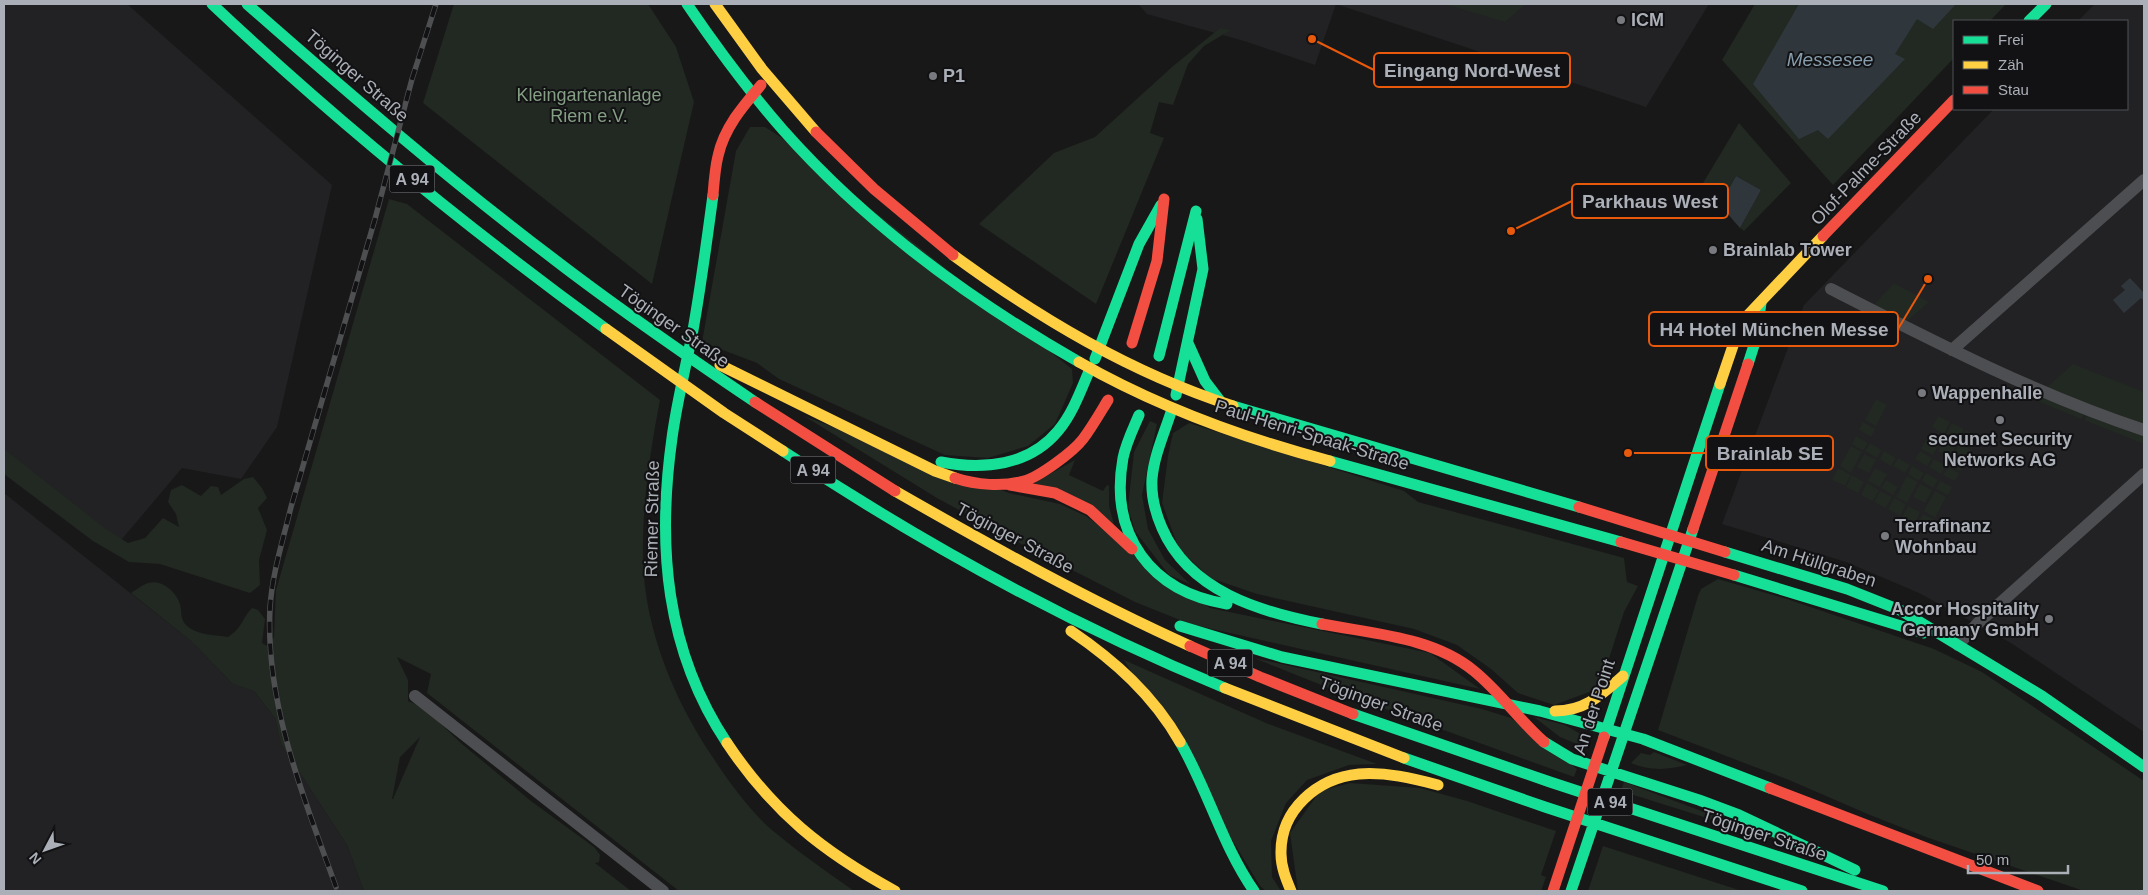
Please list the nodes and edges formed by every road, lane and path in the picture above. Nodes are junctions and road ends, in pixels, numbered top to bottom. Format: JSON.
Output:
{"nodes":[{"id":1,"x":212,"y":4,"type":"edge"},
{"id":2,"x":247,"y":4,"type":"edge"},
{"id":3,"x":687,"y":4,"type":"edge"},
{"id":4,"x":714,"y":4,"type":"edge"},
{"id":5,"x":2046,"y":4,"type":"edge"},
{"id":6,"x":2030,"y":20,"type":"edge"},
{"id":7,"x":768,"y":76,"type":"junction"},
{"id":8,"x":753,"y":94,"type":"junction"},
{"id":9,"x":1953,"y":101,"type":"edge"},
{"id":10,"x":2144,"y":180,"type":"edge"},
{"id":11,"x":1831,"y":289,"type":"dead end"},
{"id":12,"x":1761,"y":303,"type":"junction"},
{"id":13,"x":644,"y":328,"type":"junction"},
{"id":14,"x":1132,"y":343,"type":"dead end"},
{"id":15,"x":1188,"y":343,"type":"junction"},
{"id":16,"x":1100,"y":349,"type":"junction"},
{"id":17,"x":1952,"y":350,"type":"junction"},
{"id":18,"x":1160,"y":356,"type":"dead end"},
{"id":19,"x":1090,"y":369,"type":"junction"},
{"id":20,"x":1178,"y":385,"type":"junction"},
{"id":21,"x":1108,"y":400,"type":"dead end"},
{"id":22,"x":1222,"y":403,"type":"junction"},
{"id":23,"x":1172,"y":409,"type":"junction"},
{"id":24,"x":1138,"y":415,"type":"dead end"},
{"id":25,"x":2144,"y":430,"type":"edge"},
{"id":26,"x":1347,"y":452,"type":"junction"},
{"id":27,"x":909,"y":458,"type":"junction"},
{"id":28,"x":2144,"y":474,"type":"edge"},
{"id":29,"x":1009,"y":484,"type":"junction"},
{"id":30,"x":1670,"y":534,"type":"junction"},
{"id":31,"x":1690,"y":540,"type":"junction"},
{"id":32,"x":1663,"y":554,"type":"junction"},
{"id":33,"x":1138,"y":555,"type":"junction"},
{"id":34,"x":1684,"y":560,"type":"junction"},
{"id":35,"x":1012,"y":586,"type":"junction"},
{"id":36,"x":1266,"y":611,"type":"junction"},
{"id":37,"x":1121,"y":614,"type":"junction"},
{"id":38,"x":1958,"y":645,"type":"junction"},
{"id":39,"x":1623,"y":676,"type":"junction"},
{"id":40,"x":415,"y":696,"type":"dead end"},
{"id":41,"x":1540,"y":711,"type":"junction"},
{"id":42,"x":1605,"y":730,"type":"junction"},
{"id":43,"x":1623,"y":735,"type":"junction"},
{"id":44,"x":2144,"y":767,"type":"edge"},
{"id":45,"x":1449,"y":788,"type":"dead end"},
{"id":46,"x":1466,"y":793,"type":"dead end"},
{"id":47,"x":1502,"y":794,"type":"junction"},
{"id":48,"x":1554,"y":886,"type":"edge"},
{"id":49,"x":1572,"y":889,"type":"edge"},
{"id":50,"x":663,"y":891,"type":"edge"},
{"id":51,"x":895,"y":891,"type":"edge"},
{"id":52,"x":1254,"y":891,"type":"edge"},
{"id":53,"x":1291,"y":891,"type":"edge"},
{"id":54,"x":1802,"y":891,"type":"edge"},
{"id":55,"x":1883,"y":891,"type":"edge"},
{"id":56,"x":1896,"y":891,"type":"edge"},
{"id":57,"x":2038,"y":891,"type":"edge"}],
"edges":[{"from":1,"to":35,"type":"main road","number":"A 94"},
{"from":2,"to":13,"type":"main road","name":"Töginger Straße","number":"A 94"},
{"from":3,"to":8,"type":"main road","name":"Paul-Henri-Spaak-Straße"},
{"from":4,"to":7,"type":"main road","name":"Paul-Henri-Spaak-Straße"},
{"from":5,"to":6,"type":"main road"},
{"from":7,"to":8,"type":"main road","name":"Riemer Straße"},
{"from":7,"to":16,"type":"main road","name":"Paul-Henri-Spaak-Straße"},
{"from":8,"to":19,"type":"main road","name":"Paul-Henri-Spaak-Straße"},
{"from":8,"to":51,"type":"main road","name":"Riemer Straße"},
{"from":9,"to":12,"type":"main road","name":"Olof-Palme-Straße"},
{"from":10,"to":17,"type":"street"},
{"from":11,"to":17,"type":"street"},
{"from":12,"to":30,"type":"main road","name":"Olof-Palme-Straße"},
{"from":12,"to":31,"type":"main road"},
{"from":13,"to":27,"type":"main road"},
{"from":13,"to":37,"type":"main road","name":"Töginger Straße","number":"A 94"},
{"from":14,"to":16,"type":"main road"},
{"from":15,"to":18,"type":"main road"},
{"from":15,"to":20,"type":"main road"},
{"from":15,"to":22,"type":"main road"},
{"from":16,"to":19,"type":"main road"},
{"from":16,"to":20,"type":"main road","name":"Paul-Henri-Spaak-Straße"},
{"from":17,"to":25,"type":"street"},
{"from":19,"to":23,"type":"main road","name":"Paul-Henri-Spaak-Straße"},
{"from":19,"to":27,"type":"main road"},
{"from":20,"to":22,"type":"main road","name":"Paul-Henri-Spaak-Straße"},
{"from":20,"to":23,"type":"main road"},
{"from":21,"to":29,"type":"main road"},
{"from":22,"to":26,"type":"main road","name":"Paul-Henri-Spaak-Straße"},
{"from":23,"to":26,"type":"main road","name":"Paul-Henri-Spaak-Straße"},
{"from":23,"to":36,"type":"main road"},
{"from":24,"to":33,"type":"main road"},
{"from":26,"to":30,"type":"main road","name":"Paul-Henri-Spaak-Straße"},
{"from":26,"to":32,"type":"main road","name":"Paul-Henri-Spaak-Straße"},
{"from":27,"to":29,"type":"main road"},
{"from":28,"to":38,"type":"street"},
{"from":29,"to":33,"type":"main road"},
{"from":30,"to":31,"type":"main road","name":"Paul-Henri-Spaak-Straße"},
{"from":30,"to":32,"type":"main road","name":"An der Point"},
{"from":31,"to":34,"type":"main road","name":"An der Point"},
{"from":31,"to":38,"type":"main road","name":"Am Hüllgraben"},
{"from":32,"to":34,"type":"main road","name":"Paul-Henri-Spaak-Straße"},
{"from":32,"to":39,"type":"main road","name":"An der Point"},
{"from":33,"to":36,"type":"main road"},
{"from":34,"to":38,"type":"main road","name":"Am Hüllgraben"},
{"from":34,"to":43,"type":"main road","name":"An der Point"},
{"from":35,"to":47,"type":"main road","number":"A 94"},
{"from":35,"to":52,"type":"main road"},
{"from":36,"to":56,"type":"main road"},
{"from":37,"to":41,"type":"main road"},
{"from":37,"to":55,"type":"main road","name":"Töginger Straße","number":"A 94"},
{"from":38,"to":44,"type":"main road","name":"Am Hüllgraben"},
{"from":39,"to":41,"type":"main road"},
{"from":39,"to":42,"type":"main road","name":"An der Point"},
{"from":40,"to":50,"type":"street"},
{"from":41,"to":42,"type":"main road"},
{"from":42,"to":43,"type":"main road"},
{"from":42,"to":48,"type":"main road","name":"An der Point"},
{"from":43,"to":49,"type":"main road","name":"An der Point"},
{"from":43,"to":57,"type":"main road"},
{"from":45,"to":53,"type":"main road"},
{"from":46,"to":47,"type":"main road"},
{"from":47,"to":54,"type":"main road","number":"A 94"}]}
